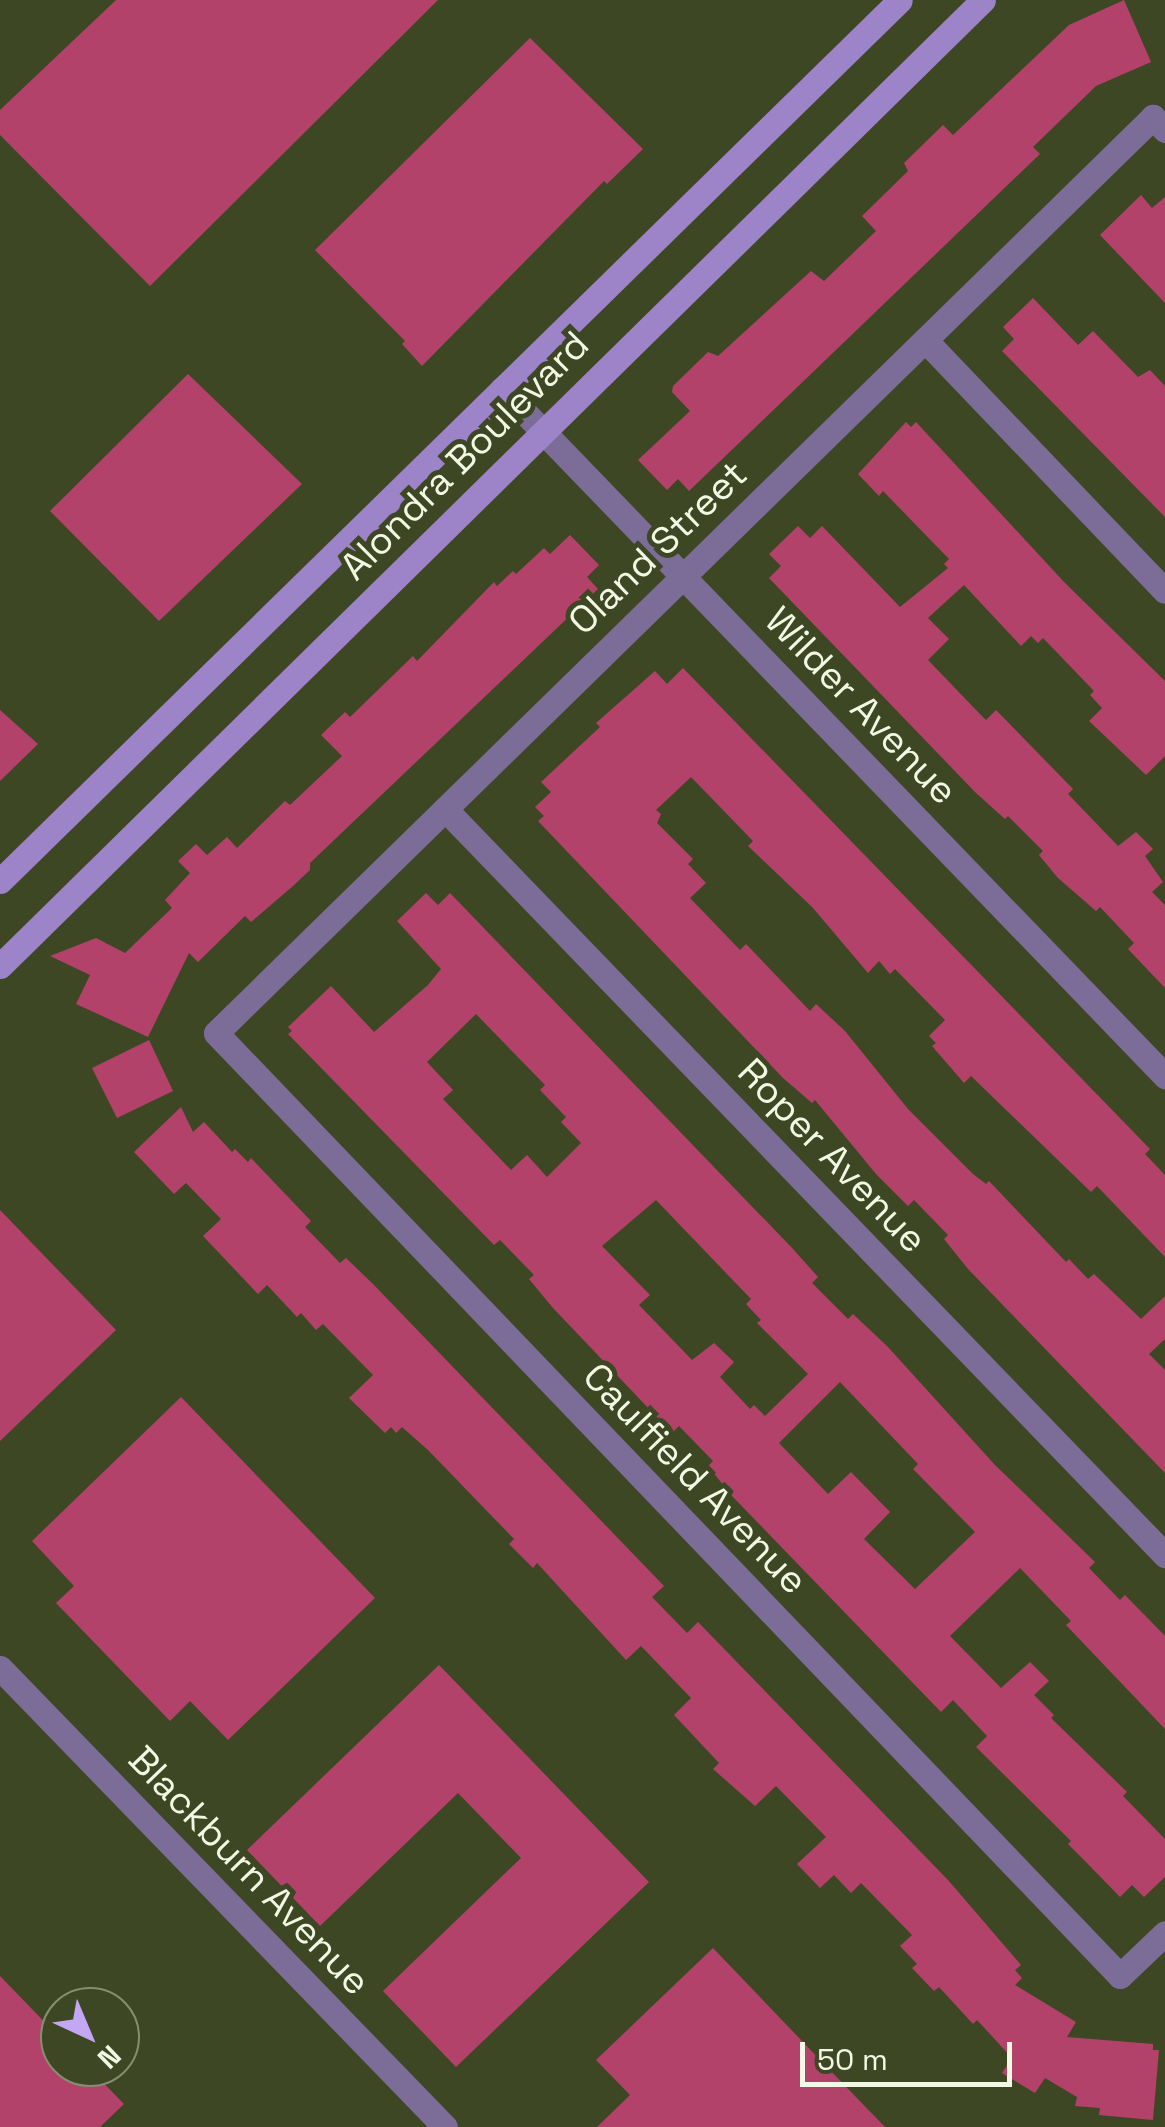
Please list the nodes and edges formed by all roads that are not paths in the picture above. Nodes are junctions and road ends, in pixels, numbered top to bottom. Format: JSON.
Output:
{"nodes":[{"id":1,"x":900,"y":0,"type":"edge"},
{"id":2,"x":982,"y":0,"type":"edge"},
{"id":3,"x":1159,"y":124,"type":"edge"},
{"id":4,"x":925,"y":340,"type":"junction"},
{"id":5,"x":502,"y":389,"type":"junction"},
{"id":6,"x":543,"y":432,"type":"junction"},
{"id":7,"x":684,"y":576,"type":"junction"},
{"id":8,"x":1165,"y":591,"type":"edge"},
{"id":9,"x":445,"y":809,"type":"junction"},
{"id":10,"x":0,"y":881,"type":"edge"},
{"id":11,"x":0,"y":966,"type":"edge"},
{"id":12,"x":216,"y":1033,"type":"joint"},
{"id":13,"x":1165,"y":1076,"type":"edge"},
{"id":14,"x":1165,"y":1555,"type":"edge"},
{"id":15,"x":0,"y":1668,"type":"edge"},
{"id":16,"x":1165,"y":1933,"type":"edge"},
{"id":17,"x":445,"y":2127,"type":"edge"}],
"edges":[{"from":1,"to":5,"type":"main road","name":"Alondra Boulevard"},
{"from":2,"to":6,"type":"main road","name":"Alondra Boulevard"},
{"from":3,"to":4,"type":"street","name":"Oland Street"},
{"from":4,"to":7,"type":"street","name":"Oland Street"},
{"from":4,"to":8,"type":"street"},
{"from":5,"to":6,"type":"street","name":"Wilder Avenue"},
{"from":5,"to":10,"type":"main road","name":"Alondra Boulevard"},
{"from":6,"to":7,"type":"street","name":"Wilder Avenue"},
{"from":6,"to":11,"type":"main road","name":"Alondra Boulevard"},
{"from":7,"to":9,"type":"street","name":"Oland Street"},
{"from":7,"to":13,"type":"street","name":"Wilder Avenue"},
{"from":9,"to":12,"type":"street","name":"Oland Street"},
{"from":9,"to":14,"type":"street","name":"Roper Avenue"},
{"from":12,"to":16,"type":"street","name":"Caulfield Avenue"},
{"from":15,"to":17,"type":"street","name":"Blackburn Avenue"}]}
